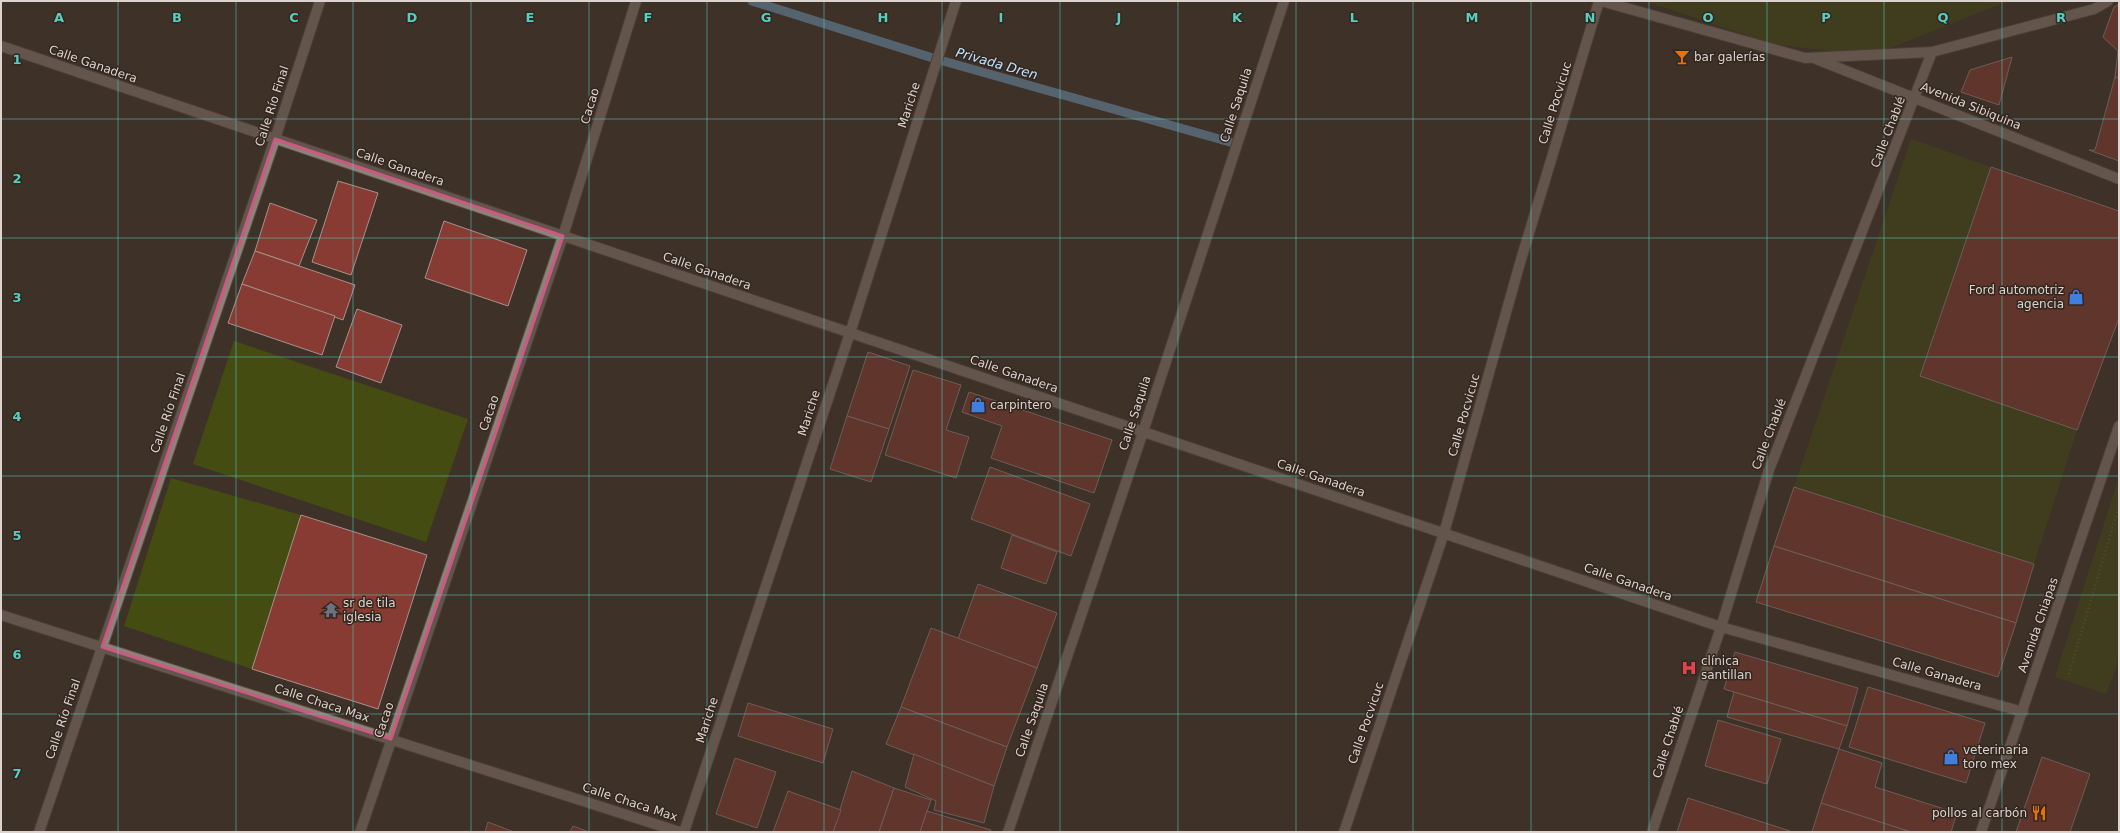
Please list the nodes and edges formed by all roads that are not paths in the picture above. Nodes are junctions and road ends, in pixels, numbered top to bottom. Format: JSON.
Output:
{"nodes":[{"id":1,"x":320,"y":1,"type":"edge"},
{"id":2,"x":636,"y":1,"type":"edge"},
{"id":3,"x":956,"y":1,"type":"edge"},
{"id":4,"x":1284,"y":1,"type":"edge"},
{"id":5,"x":1600,"y":1,"type":"edge"},
{"id":6,"x":2108,"y":1,"type":"edge"},
{"id":7,"x":1,"y":46,"type":"edge"},
{"id":8,"x":1932,"y":52,"type":"junction"},
{"id":9,"x":1813,"y":57,"type":"junction"},
{"id":10,"x":1915,"y":98,"type":"junction"},
{"id":11,"x":275,"y":139,"type":"junction"},
{"id":12,"x":2119,"y":179,"type":"edge"},
{"id":13,"x":563,"y":236,"type":"junction"},
{"id":14,"x":850,"y":333,"type":"junction"},
{"id":15,"x":2119,"y":426,"type":"edge"},
{"id":16,"x":1143,"y":432,"type":"junction"},
{"id":17,"x":1444,"y":533,"type":"junction"},
{"id":18,"x":1,"y":615,"type":"edge"},
{"id":19,"x":1721,"y":627,"type":"junction"},
{"id":20,"x":102,"y":647,"type":"junction"},
{"id":21,"x":2023,"y":712,"type":"junction"},
{"id":22,"x":392,"y":739,"type":"junction"},
{"id":23,"x":38,"y":832,"type":"edge"},
{"id":24,"x":360,"y":832,"type":"edge"},
{"id":25,"x":680,"y":832,"type":"edge"},
{"id":26,"x":684,"y":832,"type":"edge"},
{"id":27,"x":1008,"y":832,"type":"edge"},
{"id":28,"x":1344,"y":832,"type":"edge"},
{"id":29,"x":1652,"y":832,"type":"edge"},
{"id":30,"x":1981,"y":832,"type":"edge"}],
"edges":[{"from":1,"to":11,"type":"street","name":"Calle Río Final"},
{"from":2,"to":13,"type":"street","name":"Cacao"},
{"from":3,"to":14,"type":"street","name":"Mariche"},
{"from":4,"to":16,"type":"street","name":"Calle Saquila"},
{"from":5,"to":9,"type":"street","name":"Avenida Sibiquina"},
{"from":5,"to":17,"type":"street","name":"Calle Pocvicuc"},
{"from":6,"to":8,"type":"street","name":"Avenida Sibiquina"},
{"from":7,"to":11,"type":"street","name":"Calle Ganadera"},
{"from":8,"to":9,"type":"street","name":"Avenida Sibiquina"},
{"from":8,"to":10,"type":"street","name":"Calle Chablé"},
{"from":9,"to":10,"type":"street","name":"Avenida Sibiquina"},
{"from":10,"to":12,"type":"street","name":"Avenida Sibiquina"},
{"from":10,"to":19,"type":"street","name":"Calle Chablé"},
{"from":11,"to":13,"type":"street","name":"Calle Ganadera"},
{"from":11,"to":20,"type":"street","name":"Calle Río Final"},
{"from":13,"to":14,"type":"street","name":"Calle Ganadera"},
{"from":13,"to":22,"type":"street","name":"Cacao"},
{"from":14,"to":16,"type":"street","name":"Calle Ganadera"},
{"from":14,"to":26,"type":"street","name":"Mariche"},
{"from":15,"to":21,"type":"street","name":"Avenida Chiapas"},
{"from":16,"to":17,"type":"street","name":"Calle Ganadera"},
{"from":16,"to":27,"type":"street","name":"Calle Saquila"},
{"from":17,"to":19,"type":"street","name":"Calle Ganadera"},
{"from":17,"to":28,"type":"street","name":"Calle Pocvicuc"},
{"from":18,"to":20,"type":"street","name":"Calle Chaca Max"},
{"from":19,"to":21,"type":"street","name":"Calle Ganadera"},
{"from":19,"to":29,"type":"street","name":"Calle Chablé"},
{"from":20,"to":22,"type":"street","name":"Calle Chaca Max"},
{"from":20,"to":23,"type":"street","name":"Calle Río Final"},
{"from":21,"to":30,"type":"street","name":"Avenida Chiapas"},
{"from":22,"to":24,"type":"street","name":"Cacao"},
{"from":22,"to":25,"type":"street","name":"Calle Chaca Max"}]}
